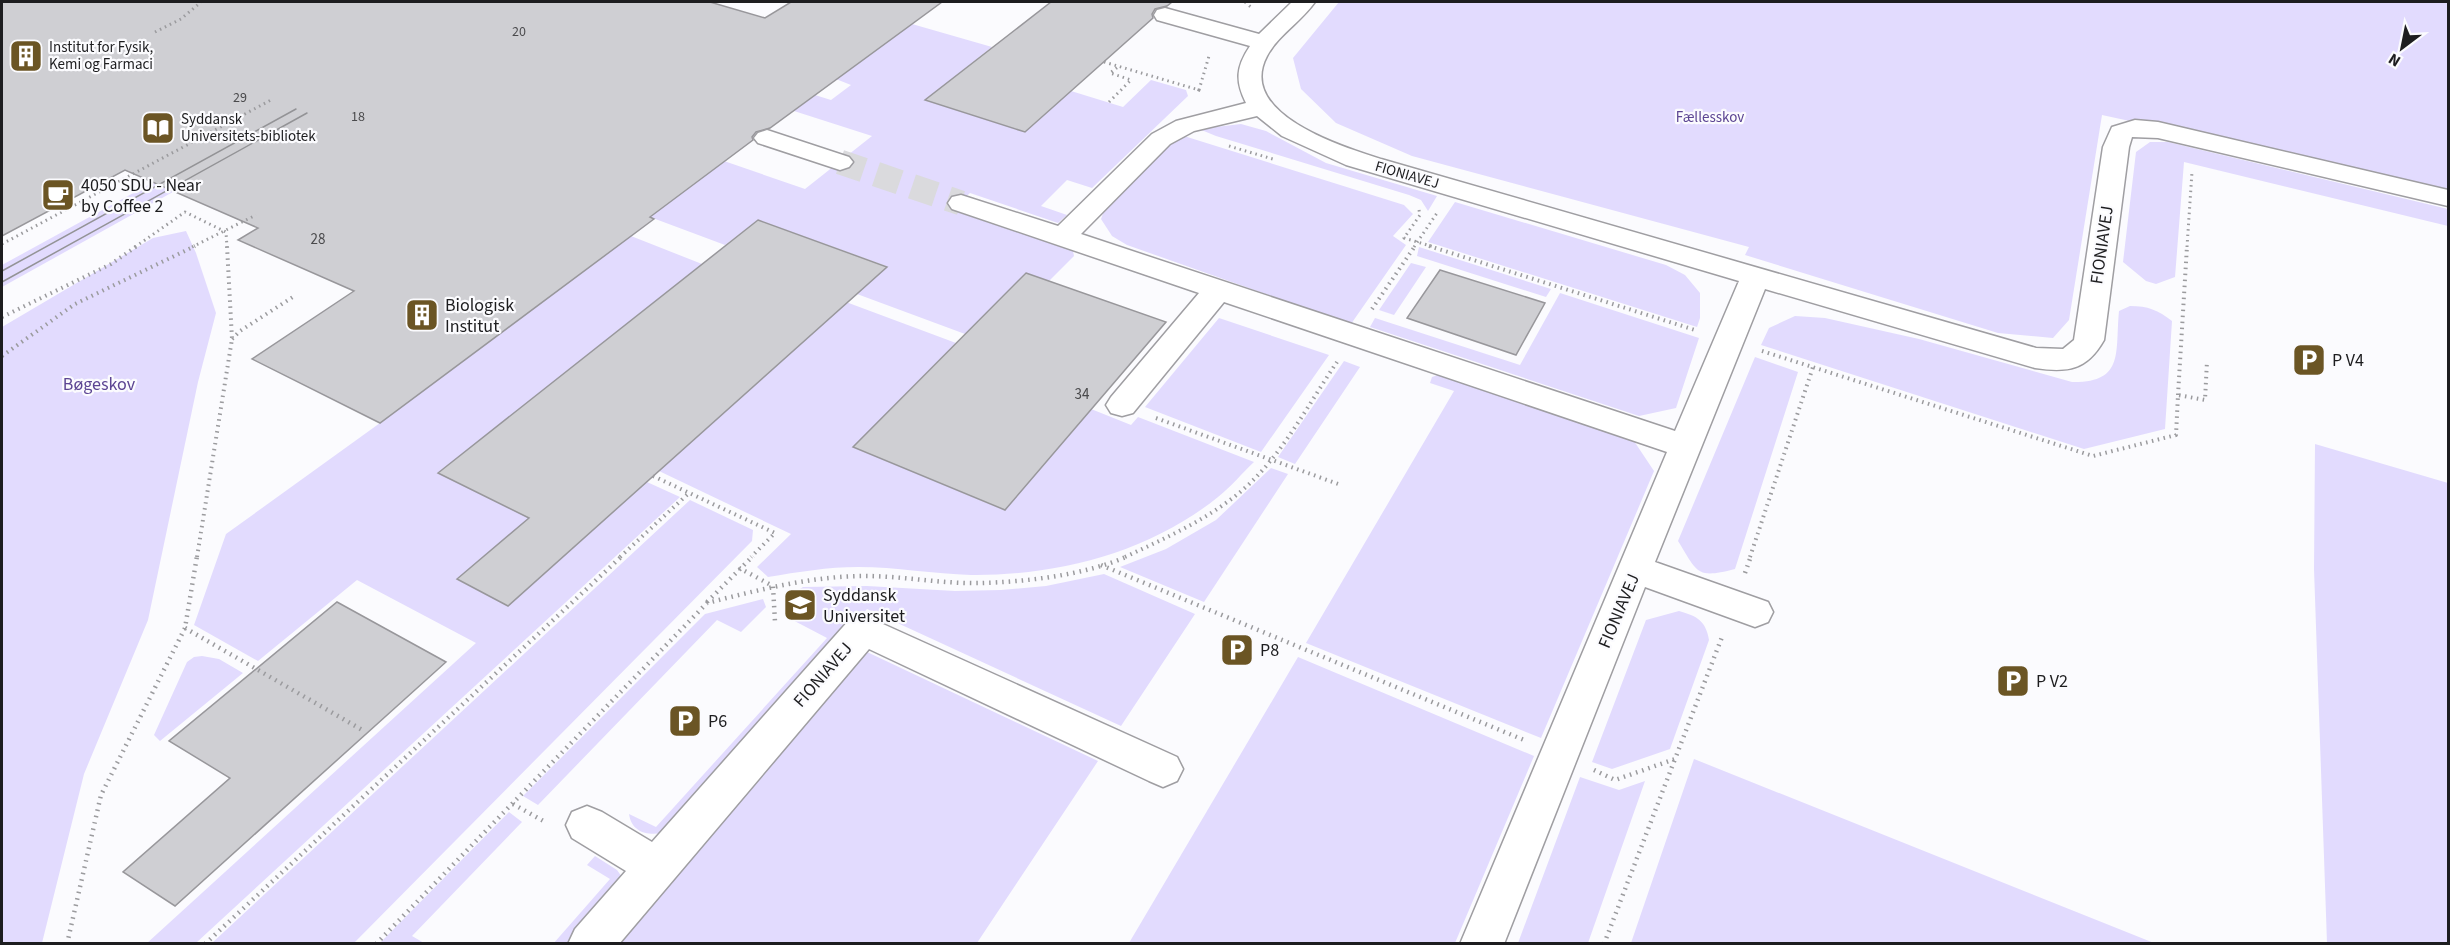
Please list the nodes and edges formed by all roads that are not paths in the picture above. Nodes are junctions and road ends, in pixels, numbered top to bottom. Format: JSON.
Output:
{"nodes":[{"id":1,"x":1304,"y":2,"type":"edge"},
{"id":2,"x":1165,"y":15,"type":"dead end"},
{"id":3,"x":1265,"y":43,"type":"junction"},
{"id":4,"x":1262,"y":107,"type":"junction"},
{"id":5,"x":767,"y":138,"type":"dead end"},
{"id":6,"x":840,"y":162,"type":"tunnel mouth"},
{"id":7,"x":2448,"y":198,"type":"edge"},
{"id":8,"x":961,"y":203,"type":"tunnel mouth"},
{"id":9,"x":1062,"y":238,"type":"junction"},
{"id":10,"x":1755,"y":278,"type":"junction"},
{"id":11,"x":1218,"y":290,"type":"junction"},
{"id":12,"x":1122,"y":405,"type":"dead end"},
{"id":13,"x":1686,"y":447,"type":"junction"},
{"id":14,"x":1636,"y":568,"type":"junction"},
{"id":15,"x":1745,"y":609,"type":"road end"},
{"id":16,"x":1163,"y":769,"type":"dead end"},
{"id":17,"x":587,"y":825,"type":"dead end"},
{"id":18,"x":657,"y":867,"type":"junction"},
{"id":19,"x":590,"y":944,"type":"edge"},
{"id":20,"x":1482,"y":944,"type":"edge"}],
"edges":[{"from":1,"to":3,"type":"street","name":"FIONIAVEJ"},
{"from":2,"to":3,"type":"street"},
{"from":3,"to":4,"type":"street","name":"FIONIAVEJ"},
{"from":4,"to":9,"type":"street"},
{"from":4,"to":10,"type":"street","name":"FIONIAVEJ"},
{"from":5,"to":6,"type":"street"},
{"from":7,"to":10,"type":"street","name":"FIONIAVEJ"},
{"from":8,"to":9,"type":"street"},
{"from":9,"to":11,"type":"street"},
{"from":10,"to":13,"type":"street","name":"FIONIAVEJ"},
{"from":11,"to":12,"type":"street"},
{"from":11,"to":13,"type":"street"},
{"from":13,"to":14,"type":"street","name":"FIONIAVEJ"},
{"from":14,"to":15,"type":"street"},
{"from":14,"to":20,"type":"street","name":"FIONIAVEJ"},
{"from":16,"to":18,"type":"street","name":"FIONIAVEJ"},
{"from":17,"to":18,"type":"street"},
{"from":18,"to":19,"type":"street","name":"FIONIAVEJ"}]}
